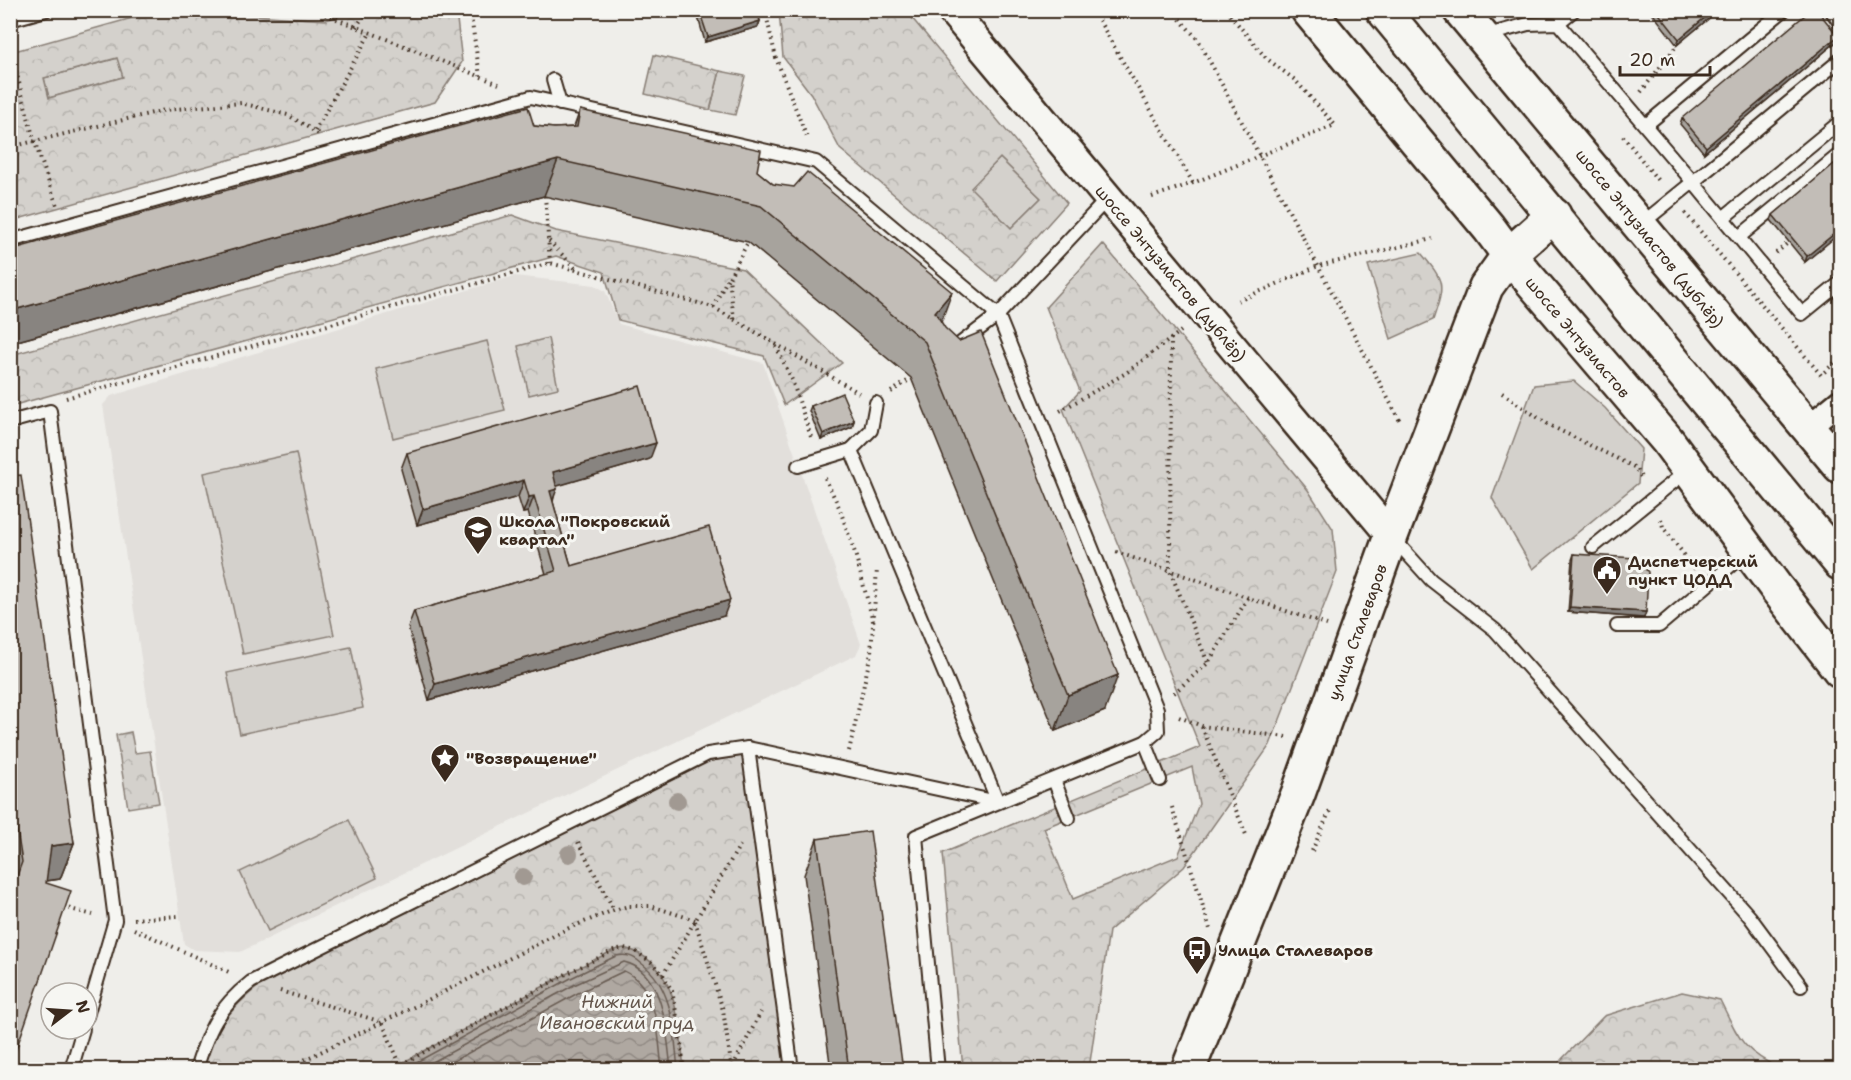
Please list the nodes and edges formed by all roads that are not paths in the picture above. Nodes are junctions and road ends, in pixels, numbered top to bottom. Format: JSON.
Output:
{"nodes":[{"id":1,"x":46,"y":10,"type":"edge"},
{"id":2,"x":951,"y":10,"type":"edge"},
{"id":3,"x":1308,"y":10,"type":"edge"},
{"id":4,"x":1383,"y":10,"type":"edge"},
{"id":5,"x":1460,"y":10,"type":"edge"},
{"id":6,"x":1574,"y":10,"type":"edge"},
{"id":7,"x":1784,"y":10,"type":"edge"},
{"id":8,"x":1831,"y":10,"type":"edge"},
{"id":9,"x":10,"y":20,"type":"edge"},
{"id":10,"x":1558,"y":23,"type":"junction"},
{"id":11,"x":1840,"y":23,"type":"edge"},
{"id":12,"x":1482,"y":37,"type":"junction"},
{"id":13,"x":1840,"y":60,"type":"edge"},
{"id":14,"x":553,"y":80,"type":"dead end"},
{"id":15,"x":560,"y":104,"type":"junction"},
{"id":16,"x":1840,"y":122,"type":"edge"},
{"id":17,"x":1646,"y":124,"type":"junction"},
{"id":18,"x":1840,"y":154,"type":"edge"},
{"id":19,"x":1693,"y":182,"type":"junction"},
{"id":20,"x":1108,"y":198,"type":"junction"},
{"id":21,"x":1554,"y":215,"type":"junction"},
{"id":22,"x":1723,"y":218,"type":"junction"},
{"id":23,"x":1639,"y":226,"type":"junction"},
{"id":24,"x":1739,"y":237,"type":"junction"},
{"id":25,"x":10,"y":241,"type":"edge"},
{"id":26,"x":1509,"y":255,"type":"junction"},
{"id":27,"x":1840,"y":283,"type":"edge"},
{"id":28,"x":998,"y":315,"type":"junction"},
{"id":29,"x":951,"y":350,"type":"edge"},
{"id":30,"x":1840,"y":401,"type":"edge"},
{"id":31,"x":876,"y":403,"type":"road end"},
{"id":32,"x":10,"y":422,"type":"edge"},
{"id":33,"x":1807,"y":428,"type":"junction"},
{"id":34,"x":851,"y":450,"type":"junction"},
{"id":35,"x":798,"y":466,"type":"dead end"},
{"id":36,"x":1840,"y":466,"type":"edge"},
{"id":37,"x":1689,"y":470,"type":"junction"},
{"id":38,"x":1391,"y":536,"type":"junction"},
{"id":39,"x":1593,"y":547,"type":"dead end"},
{"id":40,"x":1749,"y":551,"type":"junction"},
{"id":41,"x":1840,"y":563,"type":"edge"},
{"id":42,"x":1617,"y":626,"type":"dead end"},
{"id":43,"x":1840,"y":670,"type":"edge"},
{"id":44,"x":1145,"y":742,"type":"junction"},
{"id":45,"x":748,"y":748,"type":"junction"},
{"id":46,"x":1054,"y":780,"type":"junction"},
{"id":47,"x":1160,"y":780,"type":"dead end"},
{"id":48,"x":998,"y":802,"type":"junction"},
{"id":49,"x":1069,"y":818,"type":"dead end"},
{"id":50,"x":97,"y":981,"type":"edge"},
{"id":51,"x":1801,"y":986,"type":"dead end"},
{"id":52,"x":79,"y":1041,"type":"edge"},
{"id":53,"x":71,"y":1070,"type":"edge"},
{"id":54,"x":196,"y":1070,"type":"edge"},
{"id":55,"x":792,"y":1070,"type":"edge"},
{"id":56,"x":938,"y":1070,"type":"edge"},
{"id":57,"x":1188,"y":1070,"type":"edge"}],
"edges":[{"from":1,"to":9,"type":"lane"},
{"from":2,"to":20,"type":"street","name":"шоссе Энтузиастов (дублёр)"},
{"from":3,"to":26,"type":"main road","name":"шоссе Энтузиастов"},
{"from":4,"to":21,"type":"main road"},
{"from":5,"to":12,"type":"main road","name":"шоссе Энтузиастов (дублёр)"},
{"from":6,"to":10,"type":"lane"},
{"from":7,"to":17,"type":"lane"},
{"from":8,"to":11,"type":"lane"},
{"from":10,"to":12,"type":"lane"},
{"from":10,"to":17,"type":"lane"},
{"from":12,"to":23,"type":"main road","name":"шоссе Энтузиастов (дублёр)"},
{"from":13,"to":19,"type":"lane"},
{"from":14,"to":15,"type":"lane"},
{"from":15,"to":25,"type":"lane"},
{"from":15,"to":28,"type":"lane"},
{"from":16,"to":22,"type":"lane"},
{"from":17,"to":19,"type":"lane"},
{"from":18,"to":24,"type":"lane"},
{"from":19,"to":22,"type":"lane"},
{"from":19,"to":23,"type":"lane"},
{"from":20,"to":28,"type":"lane"},
{"from":20,"to":38,"type":"street","name":"шоссе Энтузиастов (дублёр)"},
{"from":21,"to":26,"type":"main road","name":"улица Сталеваров"},
{"from":21,"to":41,"type":"main road"},
{"from":22,"to":24,"type":"lane"},
{"from":23,"to":33,"type":"main road","name":"шоссе Энтузиастов (дублёр)"},
{"from":24,"to":27,"type":"lane"},
{"from":26,"to":37,"type":"main road","name":"шоссе Энтузиастов"},
{"from":26,"to":38,"type":"main road","name":"улица Сталеваров"},
{"from":28,"to":29,"type":"lane"},
{"from":28,"to":44,"type":"lane"},
{"from":30,"to":33,"type":"street"},
{"from":31,"to":34,"type":"lane"},
{"from":32,"to":50,"type":"lane"},
{"from":33,"to":36,"type":"main road","name":"шоссе Энтузиастов (дублёр)"},
{"from":34,"to":35,"type":"lane"},
{"from":34,"to":48,"type":"lane"},
{"from":37,"to":39,"type":"lane"},
{"from":37,"to":40,"type":"main road","name":"шоссе Энтузиастов"},
{"from":38,"to":51,"type":"lane"},
{"from":38,"to":57,"type":"main road","name":"улица Сталеваров"},
{"from":40,"to":42,"type":"lane"},
{"from":40,"to":43,"type":"main road","name":"шоссе Энтузиастов"},
{"from":44,"to":46,"type":"lane"},
{"from":44,"to":47,"type":"lane"},
{"from":45,"to":48,"type":"lane"},
{"from":45,"to":54,"type":"lane"},
{"from":45,"to":55,"type":"lane"},
{"from":46,"to":48,"type":"lane"},
{"from":46,"to":49,"type":"lane"},
{"from":48,"to":56,"type":"lane"},
{"from":52,"to":53,"type":"lane"}]}
